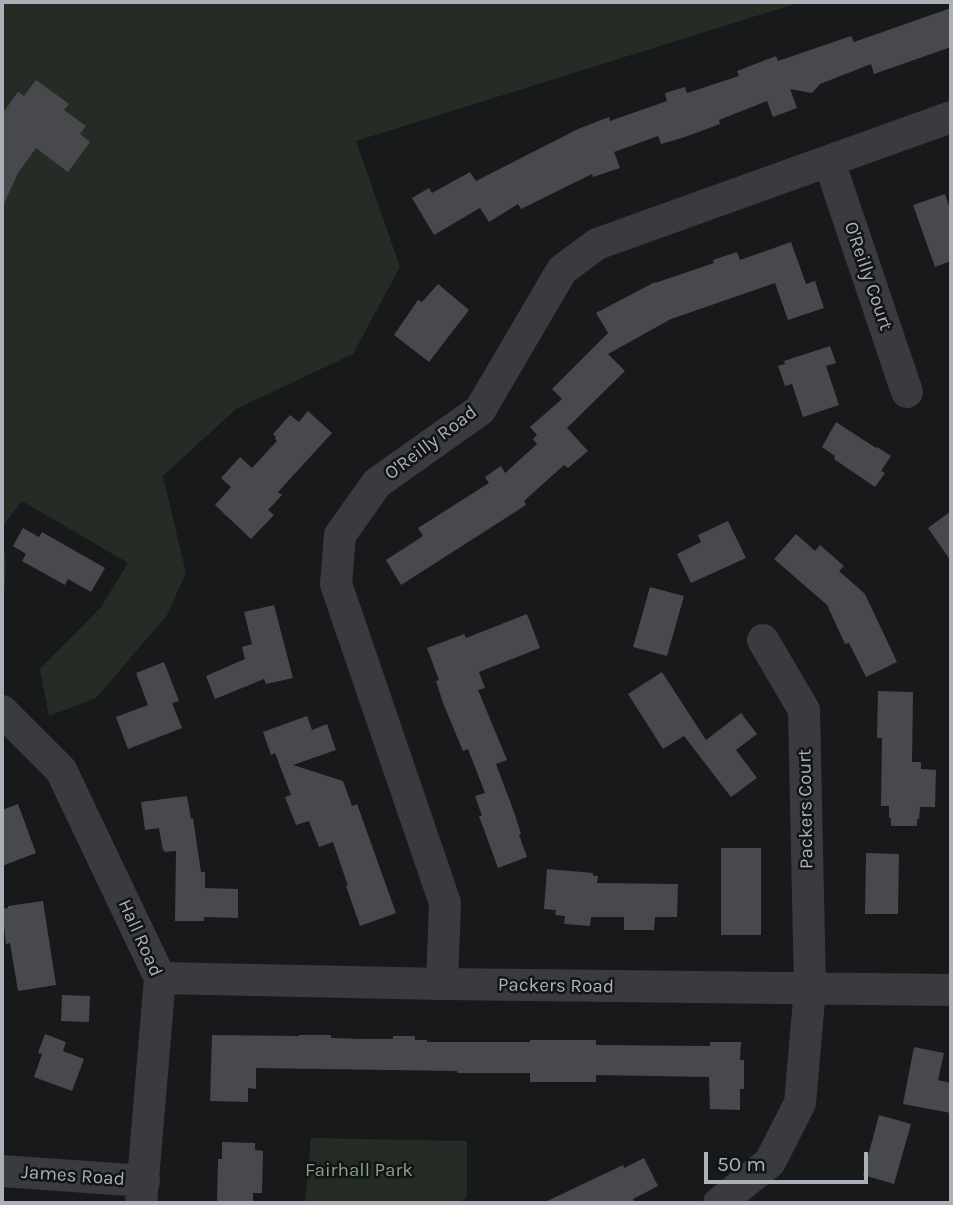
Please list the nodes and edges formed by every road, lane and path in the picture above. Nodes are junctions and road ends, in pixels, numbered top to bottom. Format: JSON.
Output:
{"nodes":[{"id":1,"x":951,"y":117,"type":"edge"},
{"id":2,"x":829,"y":161,"type":"junction"},
{"id":3,"x":907,"y":392,"type":"dead end"},
{"id":4,"x":763,"y":640,"type":"dead end"},
{"id":5,"x":2,"y":711,"type":"edge"},
{"id":6,"x":160,"y":978,"type":"junction"},
{"id":7,"x":442,"y":984,"type":"junction"},
{"id":8,"x":810,"y":989,"type":"junction"},
{"id":9,"x":951,"y":990,"type":"edge"},
{"id":10,"x":2,"y":1171,"type":"edge"},
{"id":11,"x":143,"y":1192,"type":"edge"},
{"id":12,"x":719,"y":1203,"type":"edge"}],
"edges":[{"from":1,"to":2,"type":"street","name":"O'Reilly Road"},
{"from":2,"to":3,"type":"street","name":"O'Reilly Court"},
{"from":2,"to":7,"type":"street","name":"O'Reilly Road"},
{"from":4,"to":8,"type":"street","name":"Packers Court"},
{"from":5,"to":6,"type":"street","name":"Hall Road"},
{"from":6,"to":7,"type":"street","name":"Packers Road"},
{"from":6,"to":11,"type":"street","name":"Hall Road"},
{"from":7,"to":8,"type":"street","name":"Packers Road"},
{"from":8,"to":9,"type":"street","name":"Packers Road"},
{"from":8,"to":12,"type":"street","name":"Packers Court"},
{"from":10,"to":11,"type":"street","name":"James Road"}]}
